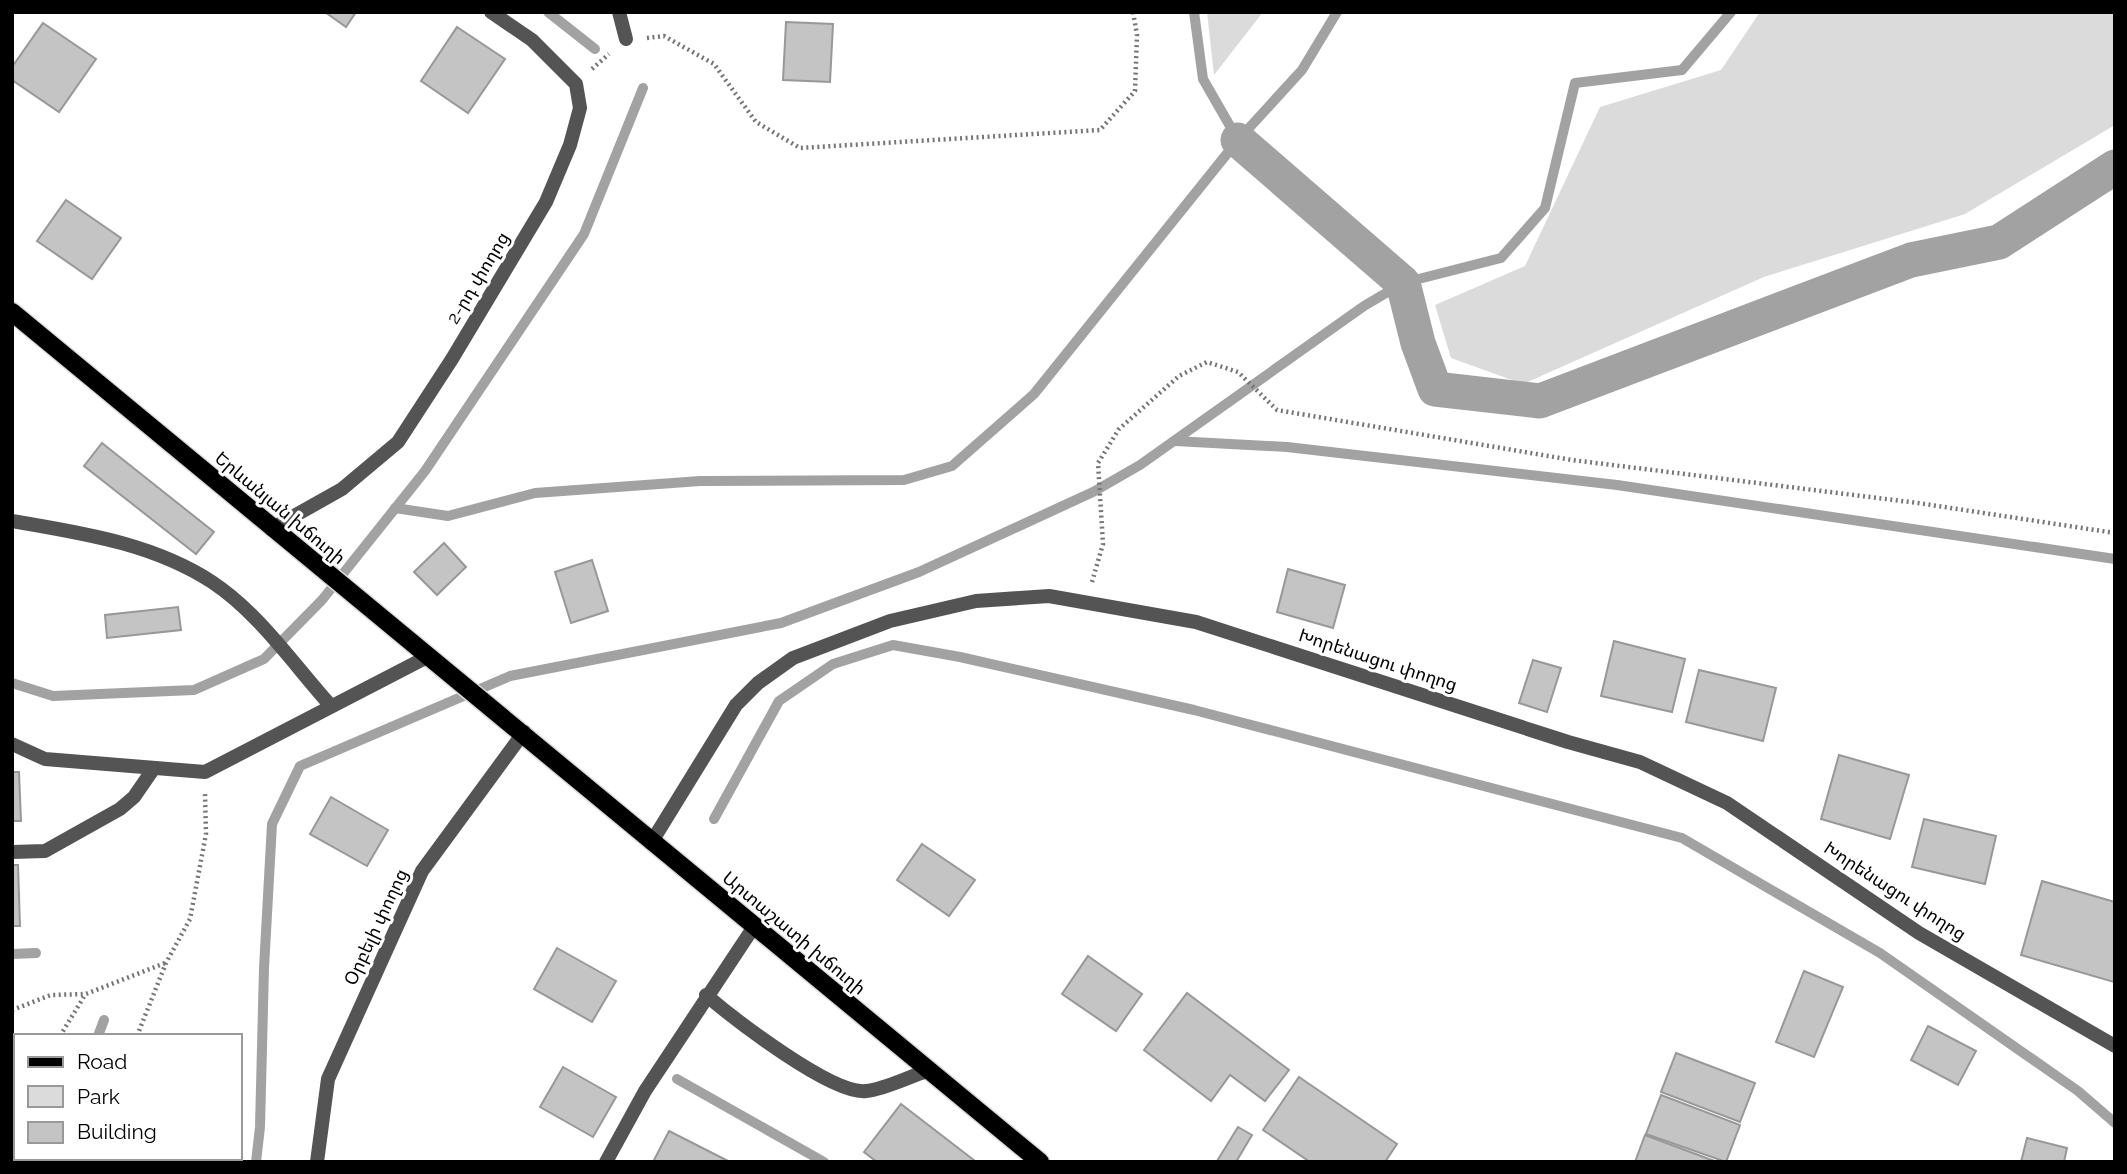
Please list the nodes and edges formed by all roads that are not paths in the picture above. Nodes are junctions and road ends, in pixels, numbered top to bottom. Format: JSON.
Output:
{"nodes":[{"id":1,"x":491,"y":12,"type":"edge"},
{"id":2,"x":619,"y":12,"type":"edge"},
{"id":3,"x":626,"y":39,"type":"road end"},
{"id":4,"x":12,"y":312,"type":"edge"},
{"id":5,"x":12,"y":521,"type":"edge"},
{"id":6,"x":271,"y":529,"type":"junction"},
{"id":7,"x":429,"y":656,"type":"junction"},
{"id":8,"x":331,"y":706,"type":"junction"},
{"id":9,"x":524,"y":732,"type":"junction"},
{"id":10,"x":12,"y":744,"type":"edge"},
{"id":11,"x":154,"y":768,"type":"junction"},
{"id":12,"x":651,"y":843,"type":"junction"},
{"id":13,"x":12,"y":852,"type":"edge"},
{"id":14,"x":755,"y":925,"type":"junction"},
{"id":15,"x":706,"y":995,"type":"junction"},
{"id":16,"x":2115,"y":1046,"type":"edge"},
{"id":17,"x":927,"y":1071,"type":"junction"},
{"id":18,"x":317,"y":1162,"type":"edge"},
{"id":19,"x":606,"y":1162,"type":"edge"},
{"id":20,"x":1040,"y":1162,"type":"edge"}],
"edges":[{"from":1,"to":6,"type":"street","name":"2-րդ փողոց"},
{"from":2,"to":3,"type":"street"},
{"from":4,"to":6,"type":"main road","name":"Երևանյան խճուղի"},
{"from":5,"to":8,"type":"street"},
{"from":6,"to":7,"type":"main road","name":"Երևանյան խճուղի"},
{"from":7,"to":8,"type":"street"},
{"from":7,"to":9,"type":"main road","name":"Երևանյան խճուղի"},
{"from":8,"to":11,"type":"street"},
{"from":9,"to":12,"type":"main road","name":"Արտաշատի խճուղի"},
{"from":9,"to":18,"type":"street","name":"Օրբելի փողոց"},
{"from":10,"to":11,"type":"street"},
{"from":11,"to":13,"type":"street"},
{"from":12,"to":14,"type":"main road","name":"Արտաշատի խճուղի"},
{"from":12,"to":16,"type":"street","name":"Խորենացու փողոց"},
{"from":14,"to":15,"type":"street"},
{"from":14,"to":17,"type":"main road","name":"Արտաշատի խճուղի"},
{"from":15,"to":17,"type":"street"},
{"from":15,"to":19,"type":"street"},
{"from":17,"to":20,"type":"main road","name":"Արտաշատի խճուղի"}]}
